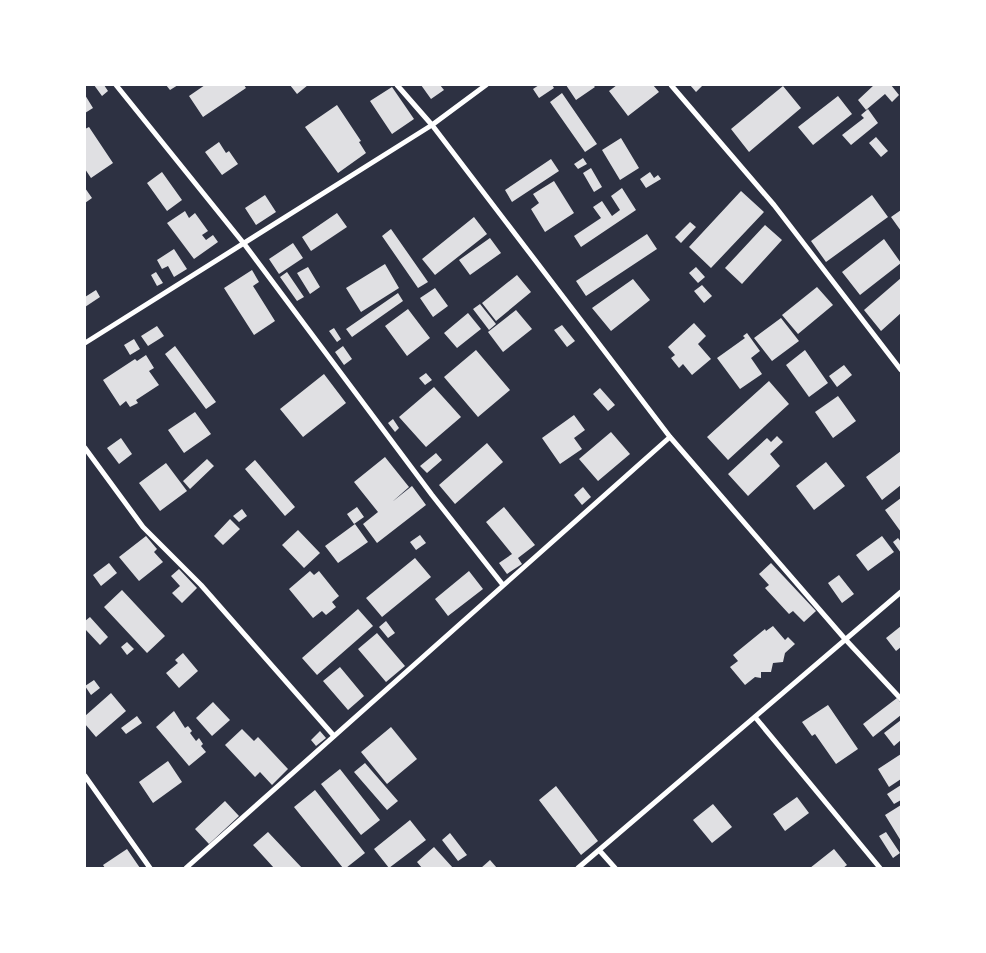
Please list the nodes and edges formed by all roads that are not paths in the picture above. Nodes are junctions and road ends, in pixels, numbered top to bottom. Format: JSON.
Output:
{"nodes":[{"id":1,"x":116,"y":85,"type":"edge"},
{"id":2,"x":397,"y":85,"type":"edge"},
{"id":3,"x":486,"y":85,"type":"edge"},
{"id":4,"x":671,"y":85,"type":"edge"},
{"id":5,"x":432,"y":125,"type":"junction"},
{"id":6,"x":245,"y":245,"type":"junction"},
{"id":7,"x":85,"y":343,"type":"edge"},
{"id":8,"x":901,"y":370,"type":"edge"},
{"id":9,"x":670,"y":437,"type":"junction"},
{"id":10,"x":85,"y":448,"type":"edge"},
{"id":11,"x":503,"y":585,"type":"junction"},
{"id":12,"x":901,"y":592,"type":"edge"},
{"id":13,"x":845,"y":639,"type":"junction"},
{"id":14,"x":901,"y":699,"type":"edge"},
{"id":15,"x":755,"y":717,"type":"junction"},
{"id":16,"x":334,"y":736,"type":"junction"},
{"id":17,"x":85,"y":776,"type":"edge"},
{"id":18,"x":599,"y":850,"type":"junction"},
{"id":19,"x":150,"y":868,"type":"edge"},
{"id":20,"x":186,"y":868,"type":"edge"},
{"id":21,"x":578,"y":868,"type":"edge"},
{"id":22,"x":614,"y":868,"type":"edge"},
{"id":23,"x":880,"y":868,"type":"edge"}],
"edges":[{"from":1,"to":6,"type":"street"},
{"from":2,"to":5,"type":"street"},
{"from":3,"to":5,"type":"street"},
{"from":4,"to":8,"type":"street"},
{"from":5,"to":6,"type":"street"},
{"from":5,"to":9,"type":"street"},
{"from":6,"to":7,"type":"street"},
{"from":6,"to":11,"type":"street"},
{"from":9,"to":11,"type":"street"},
{"from":9,"to":13,"type":"street"},
{"from":10,"to":16,"type":"street"},
{"from":11,"to":16,"type":"street"},
{"from":12,"to":13,"type":"street"},
{"from":13,"to":14,"type":"street"},
{"from":13,"to":15,"type":"street"},
{"from":15,"to":18,"type":"street"},
{"from":15,"to":23,"type":"street"},
{"from":16,"to":20,"type":"street"},
{"from":17,"to":19,"type":"street"},
{"from":18,"to":21,"type":"street"},
{"from":18,"to":22,"type":"street"}]}
